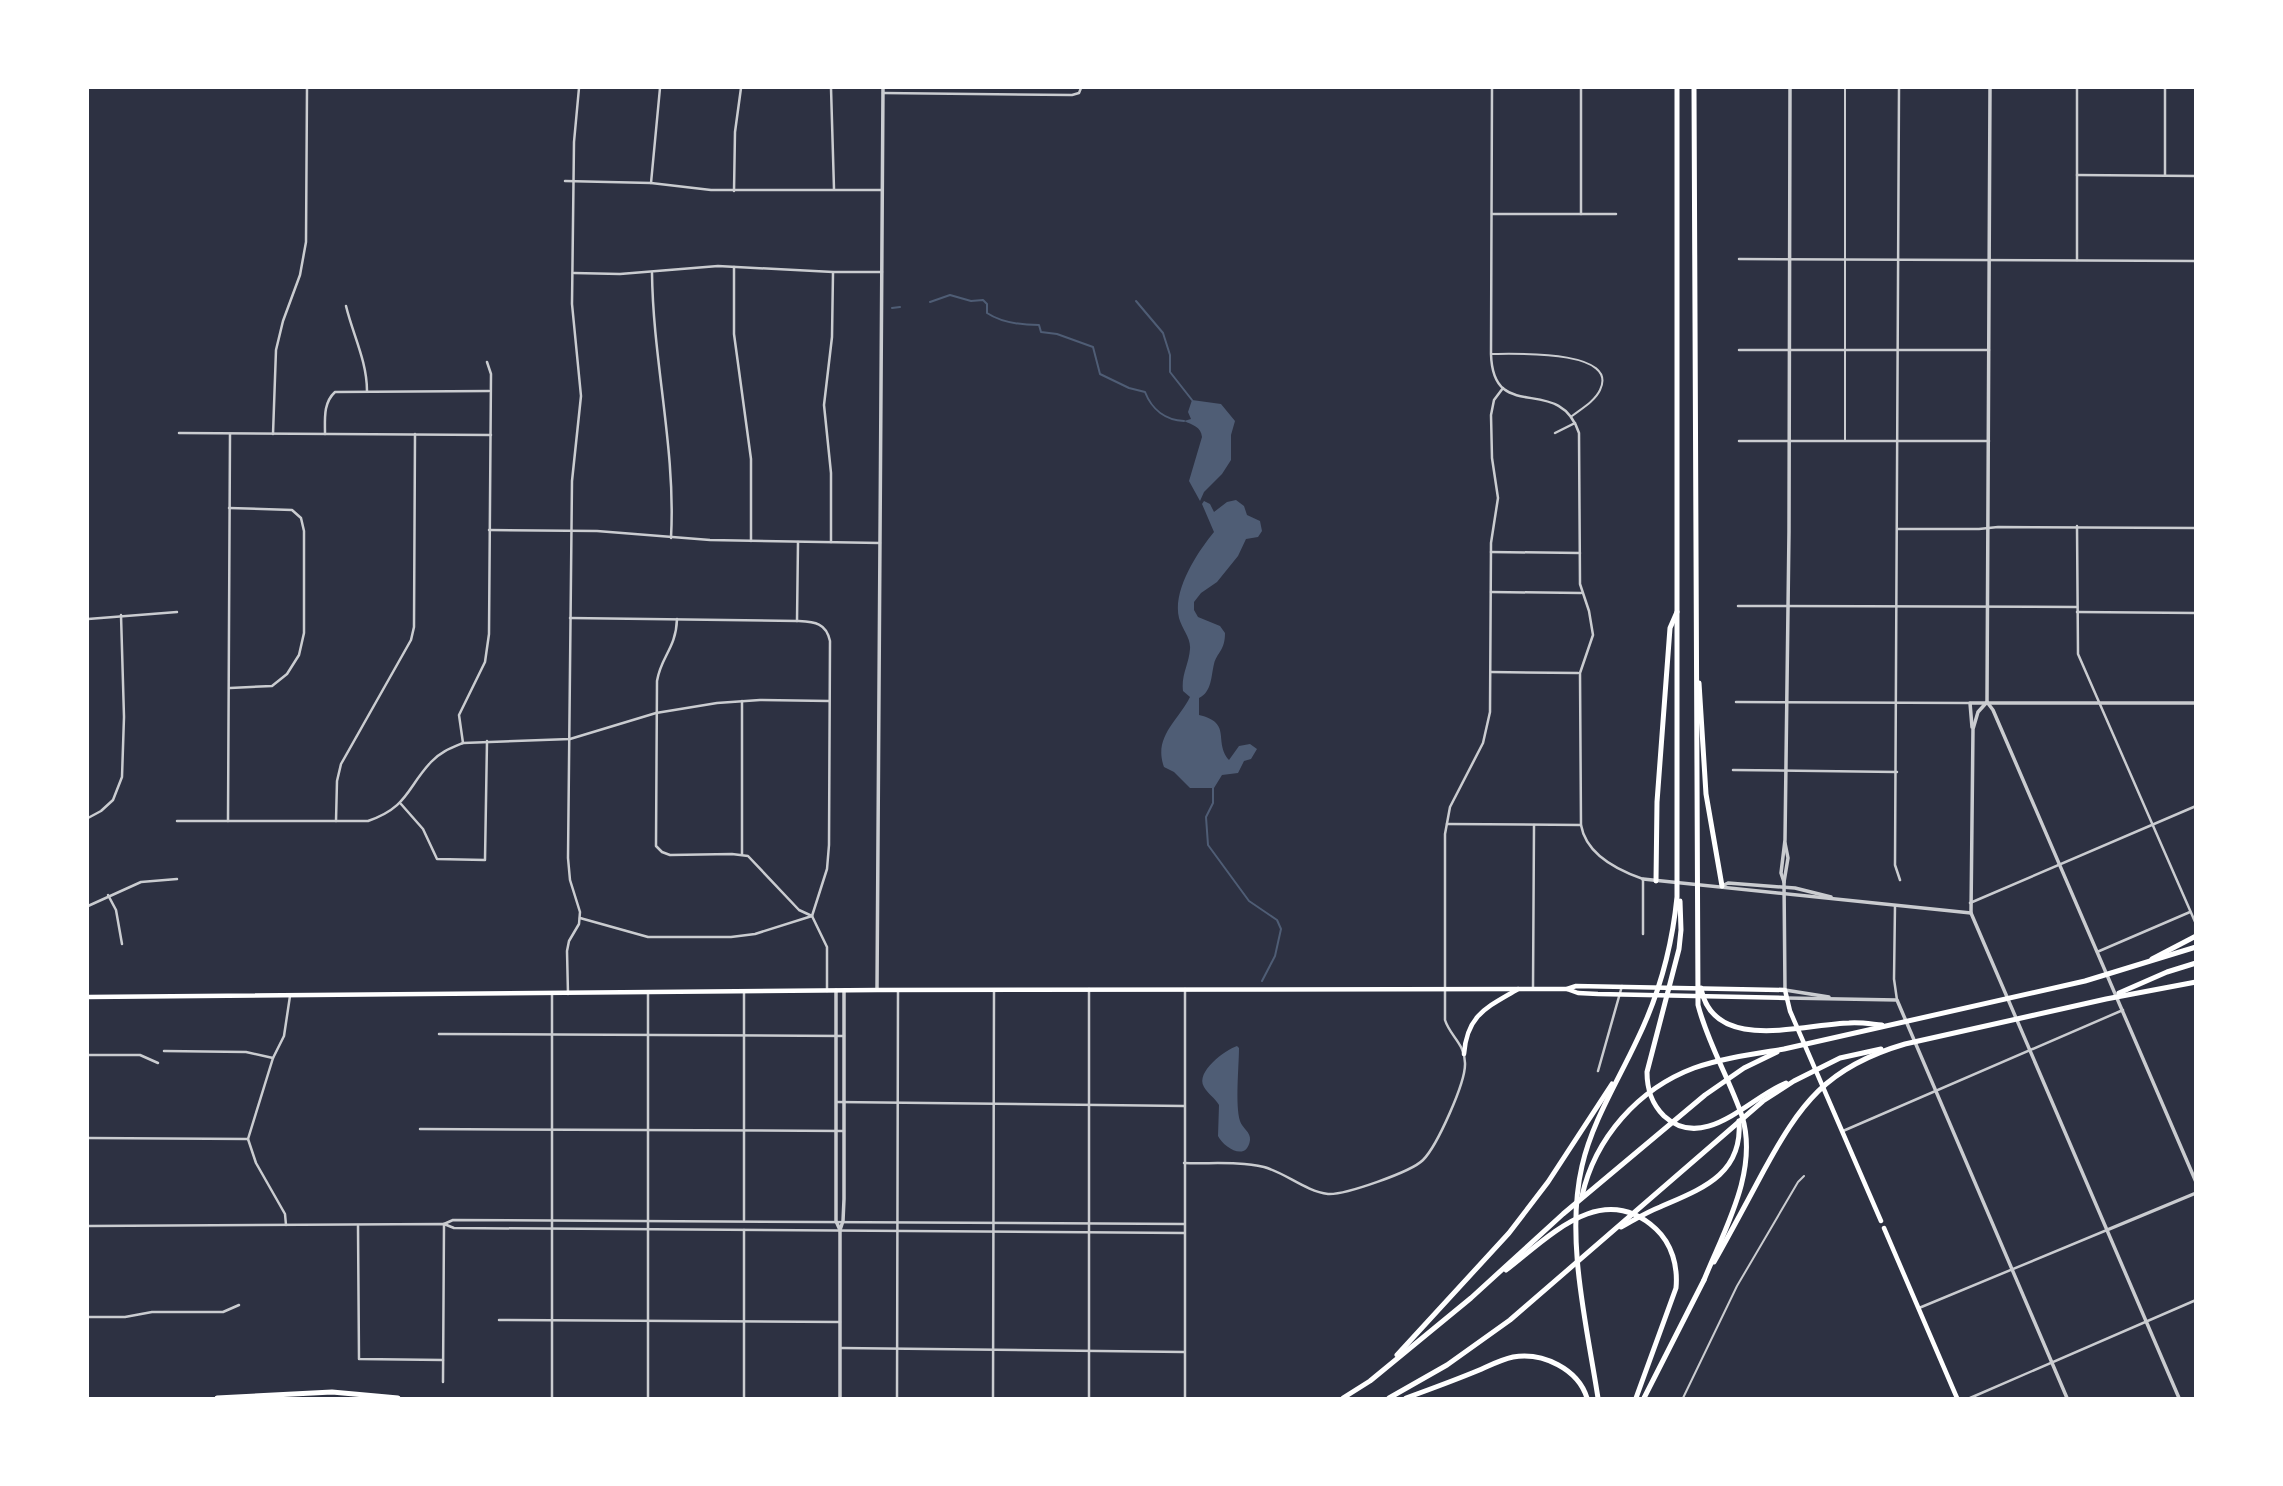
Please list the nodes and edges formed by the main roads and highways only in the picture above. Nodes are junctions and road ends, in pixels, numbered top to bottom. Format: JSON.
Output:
{"nodes":[{"id":1,"x":1677,"y":88,"type":"edge"},
{"id":2,"x":1694,"y":88,"type":"edge"},
{"id":3,"x":1678,"y":610,"type":"junction"},
{"id":4,"x":1696,"y":645,"type":"junction"},
{"id":5,"x":1678,"y":873,"type":"junction"},
{"id":6,"x":1657,"y":881,"type":"road end"},
{"id":7,"x":1722,"y":886,"type":"road end"},
{"id":8,"x":2196,"y":936,"type":"edge"},
{"id":9,"x":2196,"y":947,"type":"edge"},
{"id":10,"x":2196,"y":962,"type":"edge"},
{"id":11,"x":2137,"y":967,"type":"junction"},
{"id":12,"x":1697,"y":968,"type":"junction"},
{"id":13,"x":2196,"y":982,"type":"edge"},
{"id":14,"x":1520,"y":988,"type":"junction"},
{"id":15,"x":1567,"y":989,"type":"junction"},
{"id":16,"x":2128,"y":992,"type":"junction"},
{"id":17,"x":88,"y":997,"type":"edge"},
{"id":18,"x":1786,"y":998,"type":"junction"},
{"id":19,"x":1890,"y":1026,"type":"junction"},
{"id":20,"x":1905,"y":1044,"type":"junction"},
{"id":21,"x":1784,"y":1049,"type":"junction"},
{"id":22,"x":1464,"y":1054,"type":"road end"},
{"id":23,"x":1626,"y":1064,"type":"junction"},
{"id":24,"x":1807,"y":1074,"type":"junction"},
{"id":25,"x":1734,"y":1097,"type":"junction"},
{"id":26,"x":1628,"y":1221,"type":"junction"},
{"id":27,"x":1881,"y":1221,"type":"dead end"},
{"id":28,"x":1884,"y":1228,"type":"dead end"},
{"id":29,"x":1576,"y":1230,"type":"junction"},
{"id":30,"x":1704,"y":1280,"type":"junction"},
{"id":31,"x":1471,"y":1298,"type":"junction"},
{"id":32,"x":1380,"y":1373,"type":"junction"},
{"id":33,"x":217,"y":1398,"type":"edge"},
{"id":34,"x":398,"y":1398,"type":"edge"},
{"id":35,"x":1343,"y":1398,"type":"edge"},
{"id":36,"x":1389,"y":1398,"type":"edge"},
{"id":37,"x":1406,"y":1398,"type":"edge"},
{"id":38,"x":1587,"y":1398,"type":"edge"},
{"id":39,"x":1598,"y":1398,"type":"edge"},
{"id":40,"x":1636,"y":1398,"type":"edge"},
{"id":41,"x":1644,"y":1398,"type":"edge"},
{"id":42,"x":1957,"y":1398,"type":"edge"}],
"edges":[{"from":1,"to":3,"type":"highway"},
{"from":2,"to":4,"type":"highway"},
{"from":3,"to":5,"type":"highway"},
{"from":3,"to":6,"type":"highway"},
{"from":4,"to":7,"type":"highway"},
{"from":4,"to":12,"type":"highway"},
{"from":5,"to":23,"type":"highway"},
{"from":5,"to":24,"type":"highway"},
{"from":8,"to":11,"type":"highway"},
{"from":9,"to":11,"type":"highway"},
{"from":10,"to":16,"type":"highway"},
{"from":11,"to":19,"type":"highway"},
{"from":12,"to":19,"type":"highway"},
{"from":12,"to":25,"type":"highway"},
{"from":13,"to":16,"type":"highway"},
{"from":14,"to":15,"type":"main road"},
{"from":14,"to":17,"type":"main road"},
{"from":14,"to":22,"type":"main road"},
{"from":15,"to":18,"type":"main road"},
{"from":15,"to":18,"type":"main road"},
{"from":16,"to":20,"type":"highway"},
{"from":18,"to":27,"type":"main road"},
{"from":19,"to":21,"type":"highway"},
{"from":20,"to":24,"type":"highway"},
{"from":20,"to":30,"type":"highway"},
{"from":21,"to":29,"type":"highway"},
{"from":21,"to":31,"type":"highway"},
{"from":23,"to":29,"type":"highway"},
{"from":23,"to":32,"type":"highway"},
{"from":24,"to":26,"type":"highway"},
{"from":25,"to":26,"type":"highway"},
{"from":25,"to":30,"type":"highway"},
{"from":26,"to":36,"type":"highway"},
{"from":28,"to":42,"type":"main road"},
{"from":29,"to":39,"type":"highway"},
{"from":30,"to":41,"type":"highway"},
{"from":31,"to":32,"type":"highway"},
{"from":31,"to":40,"type":"highway"},
{"from":32,"to":35,"type":"highway"},
{"from":33,"to":34,"type":"highway"},
{"from":37,"to":38,"type":"highway"}]}
